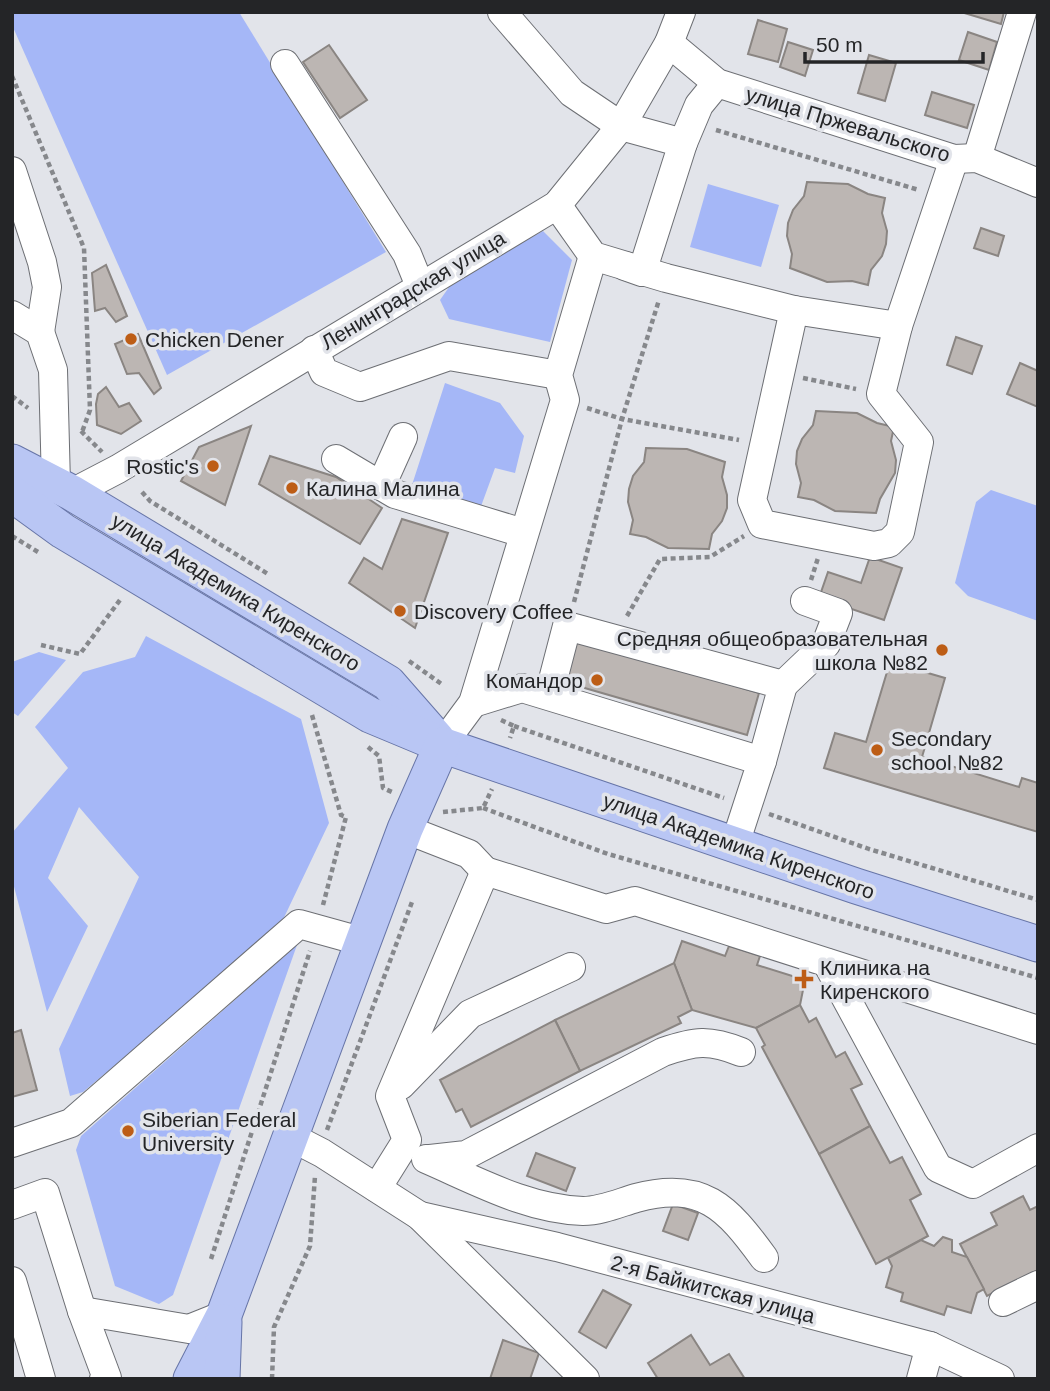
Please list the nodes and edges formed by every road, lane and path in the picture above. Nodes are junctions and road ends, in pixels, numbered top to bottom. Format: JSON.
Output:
{"nodes":[{"id":1,"x":502,"y":12,"type":"edge"},
{"id":2,"x":681,"y":12,"type":"edge"},
{"id":3,"x":1022,"y":12,"type":"edge"},
{"id":4,"x":668,"y":43,"type":"junction"},
{"id":5,"x":285,"y":64,"type":"dead end"},
{"id":6,"x":717,"y":83,"type":"junction"},
{"id":7,"x":621,"y":126,"type":"junction"},
{"id":8,"x":712,"y":129,"type":"dead end"},
{"id":9,"x":683,"y":143,"type":"junction"},
{"id":10,"x":966,"y":159,"type":"junction"},
{"id":11,"x":12,"y":171,"type":"edge"},
{"id":12,"x":1038,"y":183,"type":"edge"},
{"id":13,"x":939,"y":196,"type":"junction"},
{"id":14,"x":557,"y":205,"type":"junction"},
{"id":15,"x":593,"y":256,"type":"junction"},
{"id":16,"x":654,"y":275,"type":"junction"},
{"id":17,"x":420,"y":286,"type":"junction"},
{"id":18,"x":794,"y":310,"type":"junction"},
{"id":19,"x":12,"y":316,"type":"edge"},
{"id":20,"x":898,"y":326,"type":"junction"},
{"id":21,"x":40,"y":332,"type":"junction"},
{"id":22,"x":314,"y":350,"type":"junction"},
{"id":23,"x":780,"y":373,"type":"junction"},
{"id":24,"x":561,"y":388,"type":"junction"},
{"id":25,"x":881,"y":394,"type":"junction"},
{"id":26,"x":622,"y":419,"type":"junction"},
{"id":27,"x":403,"y":437,"type":"dead end"},
{"id":28,"x":764,"y":445,"type":"junction"},
{"id":29,"x":336,"y":459,"type":"dead end"},
{"id":30,"x":12,"y":462,"type":"edge"},
{"id":31,"x":381,"y":486,"type":"junction"},
{"id":32,"x":64,"y":489,"type":"junction"},
{"id":33,"x":12,"y":494,"type":"edge"},
{"id":34,"x":762,"y":524,"type":"junction"},
{"id":35,"x":523,"y":533,"type":"junction"},
{"id":36,"x":824,"y":538,"type":"junction"},
{"id":37,"x":120,"y":600,"type":"dead end"},
{"id":38,"x":804,"y":601,"type":"joint"},
{"id":39,"x":567,"y":626,"type":"junction"},
{"id":40,"x":614,"y":637,"type":"junction"},
{"id":41,"x":41,"y":645,"type":"dead end"},
{"id":42,"x":783,"y":685,"type":"junction"},
{"id":43,"x":549,"y":695,"type":"junction"},
{"id":44,"x":481,"y":708,"type":"junction"},
{"id":45,"x":312,"y":714,"type":"dead end"},
{"id":46,"x":514,"y":726,"type":"junction"},
{"id":47,"x":361,"y":741,"type":"dead end"},
{"id":48,"x":509,"y":742,"type":"dead end"},
{"id":49,"x":442,"y":745,"type":"junction"},
{"id":50,"x":762,"y":761,"type":"junction"},
{"id":51,"x":493,"y":786,"type":"dead end"},
{"id":52,"x":383,"y":788,"type":"dead end"},
{"id":53,"x":750,"y":807,"type":"junction"},
{"id":54,"x":483,"y":808,"type":"junction"},
{"id":55,"x":420,"y":835,"type":"junction"},
{"id":56,"x":735,"y":844,"type":"junction"},
{"id":57,"x":485,"y":871,"type":"junction"},
{"id":58,"x":415,"y":893,"type":"dead end"},
{"id":59,"x":1038,"y":900,"type":"edge"},
{"id":60,"x":318,"y":927,"type":"junction"},
{"id":61,"x":364,"y":942,"type":"junction"},
{"id":62,"x":1038,"y":944,"type":"edge"},
{"id":63,"x":827,"y":963,"type":"junction"},
{"id":64,"x":571,"y":967,"type":"dead end"},
{"id":65,"x":1038,"y":978,"type":"edge"},
{"id":66,"x":1038,"y":1030,"type":"edge"},
{"id":67,"x":741,"y":1052,"type":"dead end"},
{"id":68,"x":390,"y":1096,"type":"junction"},
{"id":69,"x":12,"y":1143,"type":"edge"},
{"id":70,"x":307,"y":1146,"type":"junction"},
{"id":71,"x":1038,"y":1148,"type":"edge"},
{"id":72,"x":416,"y":1150,"type":"junction"},
{"id":73,"x":377,"y":1188,"type":"junction"},
{"id":74,"x":12,"y":1205,"type":"edge"},
{"id":75,"x":420,"y":1216,"type":"junction"},
{"id":76,"x":764,"y":1258,"type":"dead end"},
{"id":77,"x":209,"y":1264,"type":"dead end"},
{"id":78,"x":12,"y":1281,"type":"edge"},
{"id":79,"x":1038,"y":1285,"type":"edge"},
{"id":80,"x":1003,"y":1302,"type":"dead end"},
{"id":81,"x":82,"y":1311,"type":"junction"},
{"id":82,"x":224,"y":1315,"type":"junction"},
{"id":83,"x":930,"y":1346,"type":"junction"},
{"id":84,"x":41,"y":1379,"type":"edge"},
{"id":85,"x":104,"y":1379,"type":"edge"},
{"id":86,"x":191,"y":1379,"type":"edge"},
{"id":87,"x":222,"y":1379,"type":"edge"},
{"id":88,"x":272,"y":1379,"type":"edge"},
{"id":89,"x":585,"y":1379,"type":"edge"},
{"id":90,"x":921,"y":1379,"type":"edge"},
{"id":91,"x":1000,"y":1379,"type":"edge"}],
"edges":[{"from":1,"to":7,"type":"street"},
{"from":2,"to":4,"type":"street","name":"Ленинградская улица"},
{"from":3,"to":10,"type":"street"},
{"from":4,"to":6,"type":"street","name":"улица Пржевальского"},
{"from":4,"to":7,"type":"street","name":"Ленинградская улица"},
{"from":5,"to":17,"type":"street"},
{"from":6,"to":9,"type":"street"},
{"from":6,"to":10,"type":"street","name":"улица Пржевальского"},
{"from":7,"to":9,"type":"street"},
{"from":7,"to":14,"type":"street","name":"Ленинградская улица"},
{"from":8,"to":13,"type":"path"},
{"from":9,"to":16,"type":"street"},
{"from":10,"to":12,"type":"street","name":"улица Пржевальского"},
{"from":10,"to":13,"type":"street"},
{"from":11,"to":21,"type":"street"},
{"from":13,"to":20,"type":"street"},
{"from":14,"to":15,"type":"street"},
{"from":14,"to":17,"type":"street","name":"Ленинградская улица"},
{"from":15,"to":16,"type":"street"},
{"from":15,"to":24,"type":"street"},
{"from":16,"to":18,"type":"street"},
{"from":16,"to":26,"type":"path"},
{"from":17,"to":22,"type":"street","name":"Ленинградская улица"},
{"from":18,"to":20,"type":"street"},
{"from":18,"to":23,"type":"street"},
{"from":19,"to":21,"type":"street"},
{"from":20,"to":25,"type":"street"},
{"from":21,"to":32,"type":"street"},
{"from":22,"to":24,"type":"street"},
{"from":22,"to":32,"type":"street","name":"Ленинградская улица"},
{"from":23,"to":25,"type":"path"},
{"from":23,"to":28,"type":"street"},
{"from":24,"to":26,"type":"path"},
{"from":24,"to":35,"type":"street"},
{"from":25,"to":36,"type":"street"},
{"from":26,"to":28,"type":"path"},
{"from":26,"to":39,"type":"path"},
{"from":27,"to":31,"type":"street"},
{"from":28,"to":34,"type":"street"},
{"from":29,"to":31,"type":"street"},
{"from":30,"to":32,"type":"main road","name":"улица Академика Киренского"},
{"from":31,"to":35,"type":"street"},
{"from":32,"to":49,"type":"main road","name":"улица Академика Киренского"},
{"from":33,"to":49,"type":"main road","name":"улица Академика Киренского"},
{"from":34,"to":36,"type":"street"},
{"from":34,"to":40,"type":"path"},
{"from":35,"to":44,"type":"street"},
{"from":36,"to":38,"type":"path"},
{"from":37,"to":41,"type":"path"},
{"from":38,"to":42,"type":"street"},
{"from":39,"to":40,"type":"street"},
{"from":39,"to":43,"type":"street"},
{"from":40,"to":42,"type":"street"},
{"from":42,"to":50,"type":"street"},
{"from":43,"to":44,"type":"street"},
{"from":43,"to":50,"type":"street"},
{"from":44,"to":46,"type":"path"},
{"from":44,"to":49,"type":"street"},
{"from":45,"to":60,"type":"path"},
{"from":46,"to":48,"type":"path"},
{"from":46,"to":53,"type":"path"},
{"from":47,"to":52,"type":"path"},
{"from":49,"to":55,"type":"main road"},
{"from":49,"to":56,"type":"main road","name":"улица Академика Киренского"},
{"from":50,"to":53,"type":"street"},
{"from":51,"to":54,"type":"path"},
{"from":53,"to":56,"type":"street"},
{"from":53,"to":59,"type":"path"},
{"from":54,"to":55,"type":"path"},
{"from":54,"to":65,"type":"path"},
{"from":55,"to":57,"type":"street"},
{"from":55,"to":61,"type":"main road"},
{"from":56,"to":62,"type":"main road","name":"улица Академика Киренского"},
{"from":57,"to":63,"type":"street"},
{"from":57,"to":68,"type":"street"},
{"from":58,"to":70,"type":"path"},
{"from":60,"to":61,"type":"street"},
{"from":60,"to":69,"type":"street"},
{"from":60,"to":77,"type":"path"},
{"from":61,"to":70,"type":"main road"},
{"from":63,"to":66,"type":"street"},
{"from":63,"to":71,"type":"street"},
{"from":64,"to":68,"type":"street"},
{"from":67,"to":72,"type":"street"},
{"from":68,"to":72,"type":"street"},
{"from":70,"to":73,"type":"street"},
{"from":70,"to":82,"type":"main road"},
{"from":70,"to":88,"type":"path"},
{"from":72,"to":73,"type":"street"},
{"from":72,"to":76,"type":"street"},
{"from":73,"to":75,"type":"street"},
{"from":74,"to":81,"type":"street"},
{"from":75,"to":83,"type":"street","name":"2-я Байкитская улица"},
{"from":75,"to":89,"type":"street"},
{"from":78,"to":84,"type":"street"},
{"from":79,"to":80,"type":"street"},
{"from":81,"to":82,"type":"street"},
{"from":81,"to":85,"type":"street"},
{"from":82,"to":86,"type":"main road"},
{"from":82,"to":87,"type":"main road"},
{"from":83,"to":90,"type":"street"},
{"from":83,"to":91,"type":"street","name":"2-я Байкитская улица"}]}
